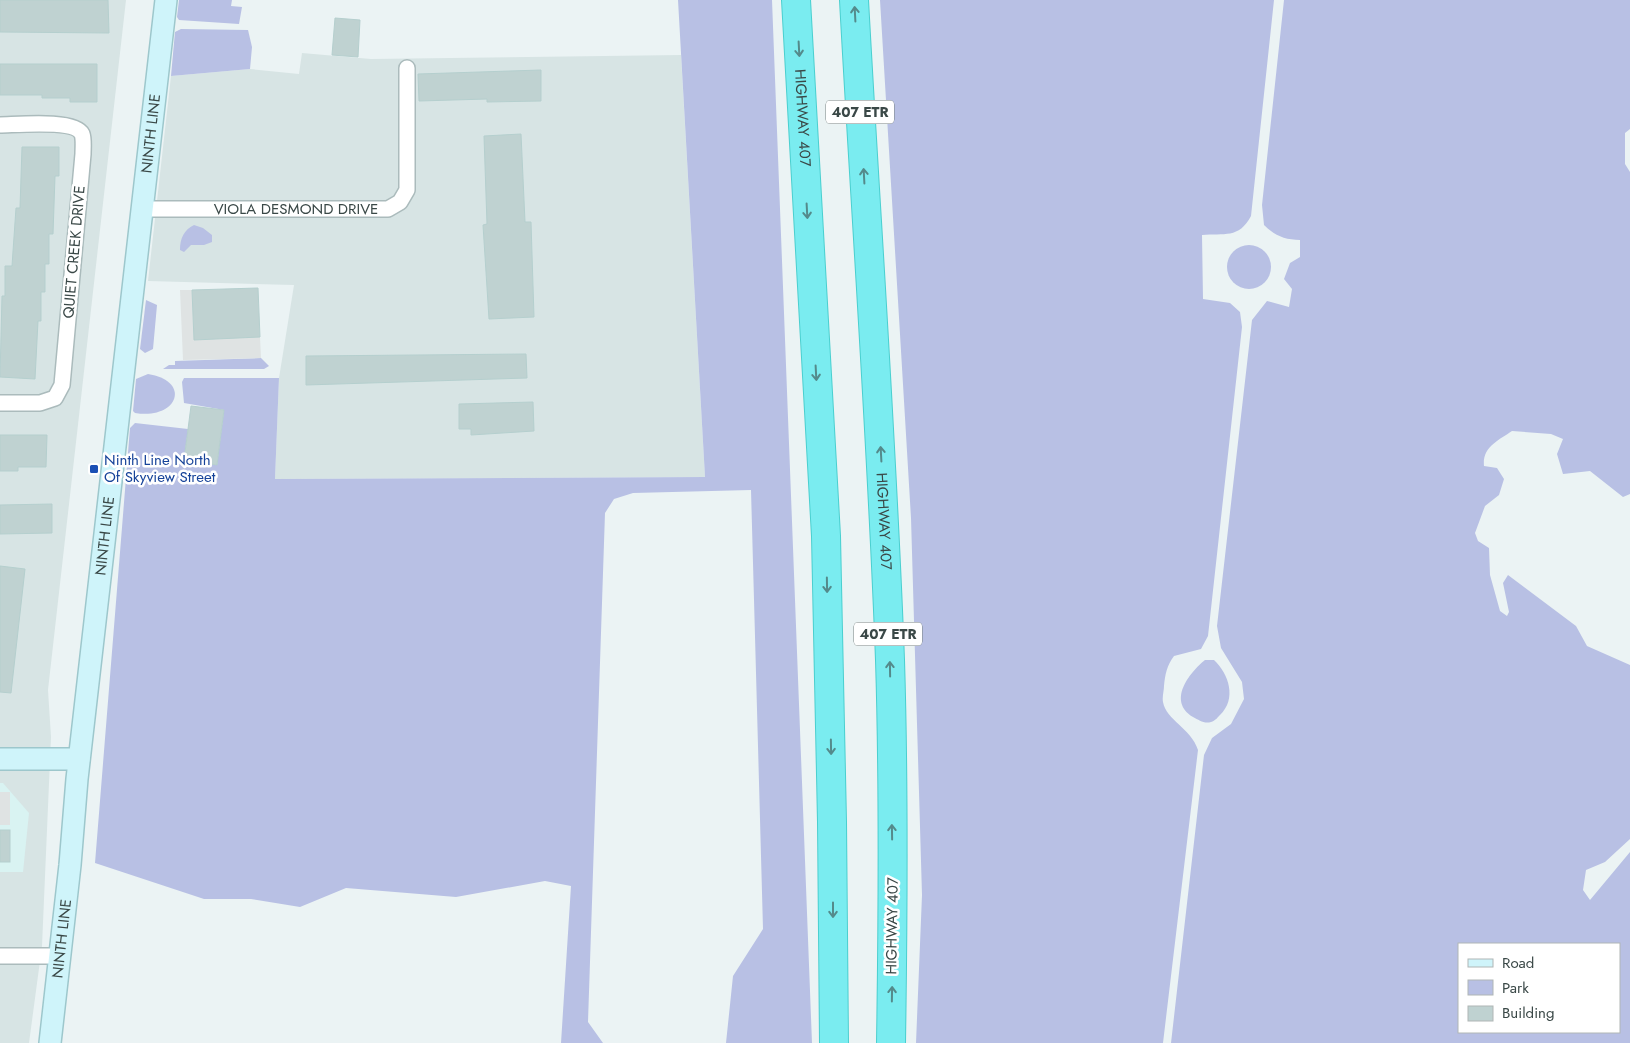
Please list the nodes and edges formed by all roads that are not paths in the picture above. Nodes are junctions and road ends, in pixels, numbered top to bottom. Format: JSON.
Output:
{"nodes":[{"id":1,"x":166,"y":0,"type":"edge"},
{"id":2,"x":796,"y":0,"type":"edge"},
{"id":3,"x":854,"y":0,"type":"edge"},
{"id":4,"x":406,"y":68,"type":"dead end"},
{"id":5,"x":0,"y":125,"type":"edge"},
{"id":6,"x":142,"y":209,"type":"junction"},
{"id":7,"x":0,"y":403,"type":"edge"},
{"id":8,"x":0,"y":759,"type":"edge"},
{"id":9,"x":79,"y":759,"type":"junction"},
{"id":10,"x":0,"y":956,"type":"edge"},
{"id":11,"x":60,"y":956,"type":"junction"},
{"id":12,"x":50,"y":1043,"type":"edge"},
{"id":13,"x":834,"y":1043,"type":"edge"},
{"id":14,"x":891,"y":1043,"type":"edge"}],
"edges":[{"from":1,"to":6,"type":"main road","name":"NINTH LINE"},
{"from":2,"to":13,"type":"highway","name":"HIGHWAY 407","one_way":true},
{"from":14,"to":3,"type":"highway","name":"HIGHWAY 407","number":"407 ETR","one_way":true},
{"from":4,"to":6,"type":"street","name":"VIOLA DESMOND DRIVE"},
{"from":5,"to":7,"type":"street","name":"QUIET CREEK DRIVE"},
{"from":6,"to":9,"type":"main road","name":"NINTH LINE"},
{"from":8,"to":9,"type":"main road"},
{"from":9,"to":11,"type":"main road","name":"NINTH LINE"},
{"from":10,"to":11,"type":"street"},
{"from":11,"to":12,"type":"main road","name":"NINTH LINE"}]}
